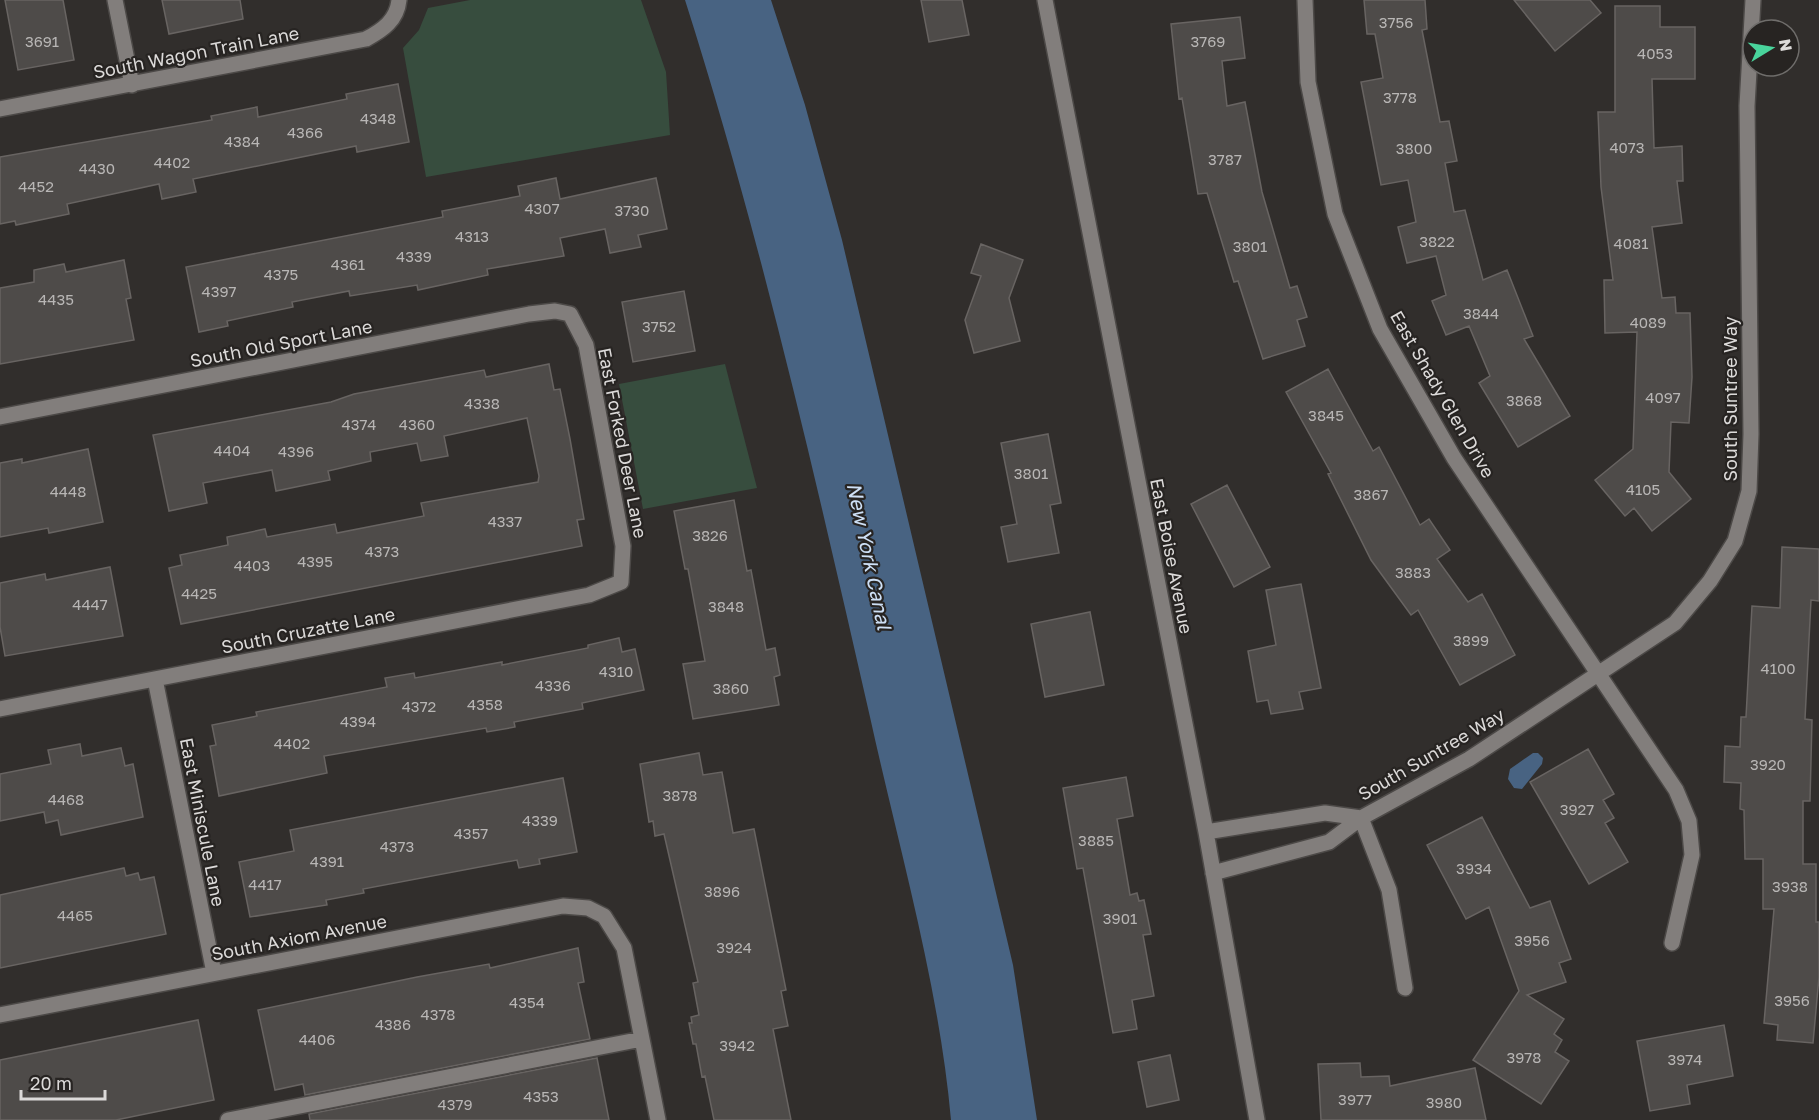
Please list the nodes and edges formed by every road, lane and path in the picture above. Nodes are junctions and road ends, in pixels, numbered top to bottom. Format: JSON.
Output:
{"nodes":[{"id":1,"x":115,"y":0,"type":"edge"},
{"id":2,"x":399,"y":0,"type":"edge"},
{"id":3,"x":1045,"y":0,"type":"edge"},
{"id":4,"x":1305,"y":0,"type":"edge"},
{"id":5,"x":1753,"y":0,"type":"edge"},
{"id":6,"x":132,"y":85,"type":"junction"},
{"id":7,"x":0,"y":109,"type":"edge"},
{"id":8,"x":570,"y":314,"type":"joint"},
{"id":9,"x":0,"y":417,"type":"edge"},
{"id":10,"x":621,"y":582,"type":"joint"},
{"id":11,"x":1598,"y":672,"type":"junction"},
{"id":12,"x":155,"y":679,"type":"junction"},
{"id":13,"x":0,"y":709,"type":"edge"},
{"id":14,"x":1361,"y":818,"type":"junction"},
{"id":15,"x":1206,"y":832,"type":"junction"},
{"id":16,"x":1213,"y":873,"type":"junction"},
{"id":17,"x":1672,"y":943,"type":"dead end"},
{"id":18,"x":214,"y":973,"type":"junction"},
{"id":19,"x":1405,"y":988,"type":"dead end"},
{"id":20,"x":0,"y":1016,"type":"edge"},
{"id":21,"x":642,"y":1040,"type":"junction"},
{"id":22,"x":228,"y":1120,"type":"edge"},
{"id":23,"x":658,"y":1120,"type":"edge"},
{"id":24,"x":1257,"y":1120,"type":"edge"}],
"edges":[{"from":1,"to":6,"type":"street"},
{"from":2,"to":6,"type":"street","name":"South Wagon Train Lane"},
{"from":3,"to":15,"type":"street","name":"East Boise Avenue"},
{"from":4,"to":11,"type":"street","name":"East Shady Glen Drive"},
{"from":5,"to":11,"type":"street","name":"South Suntree Way"},
{"from":6,"to":7,"type":"street","name":"South Wagon Train Lane"},
{"from":8,"to":9,"type":"street","name":"South Old Sport Lane"},
{"from":8,"to":10,"type":"street","name":"East Forked Deer Lane"},
{"from":10,"to":12,"type":"street","name":"South Cruzatte Lane"},
{"from":11,"to":14,"type":"street","name":"South Suntree Way"},
{"from":11,"to":17,"type":"street","name":"East Shady Glen Drive"},
{"from":12,"to":13,"type":"street","name":"South Cruzatte Lane"},
{"from":12,"to":18,"type":"street","name":"East Miniscule Lane"},
{"from":14,"to":15,"type":"street","name":"South Suntree Way"},
{"from":14,"to":16,"type":"street","name":"South Suntree Way"},
{"from":14,"to":19,"type":"street"},
{"from":15,"to":16,"type":"street","name":"East Boise Avenue"},
{"from":16,"to":24,"type":"street","name":"East Boise Avenue"},
{"from":18,"to":20,"type":"street","name":"South Axiom Avenue"},
{"from":18,"to":21,"type":"street","name":"South Axiom Avenue"},
{"from":21,"to":22,"type":"street"},
{"from":21,"to":23,"type":"street"}]}
